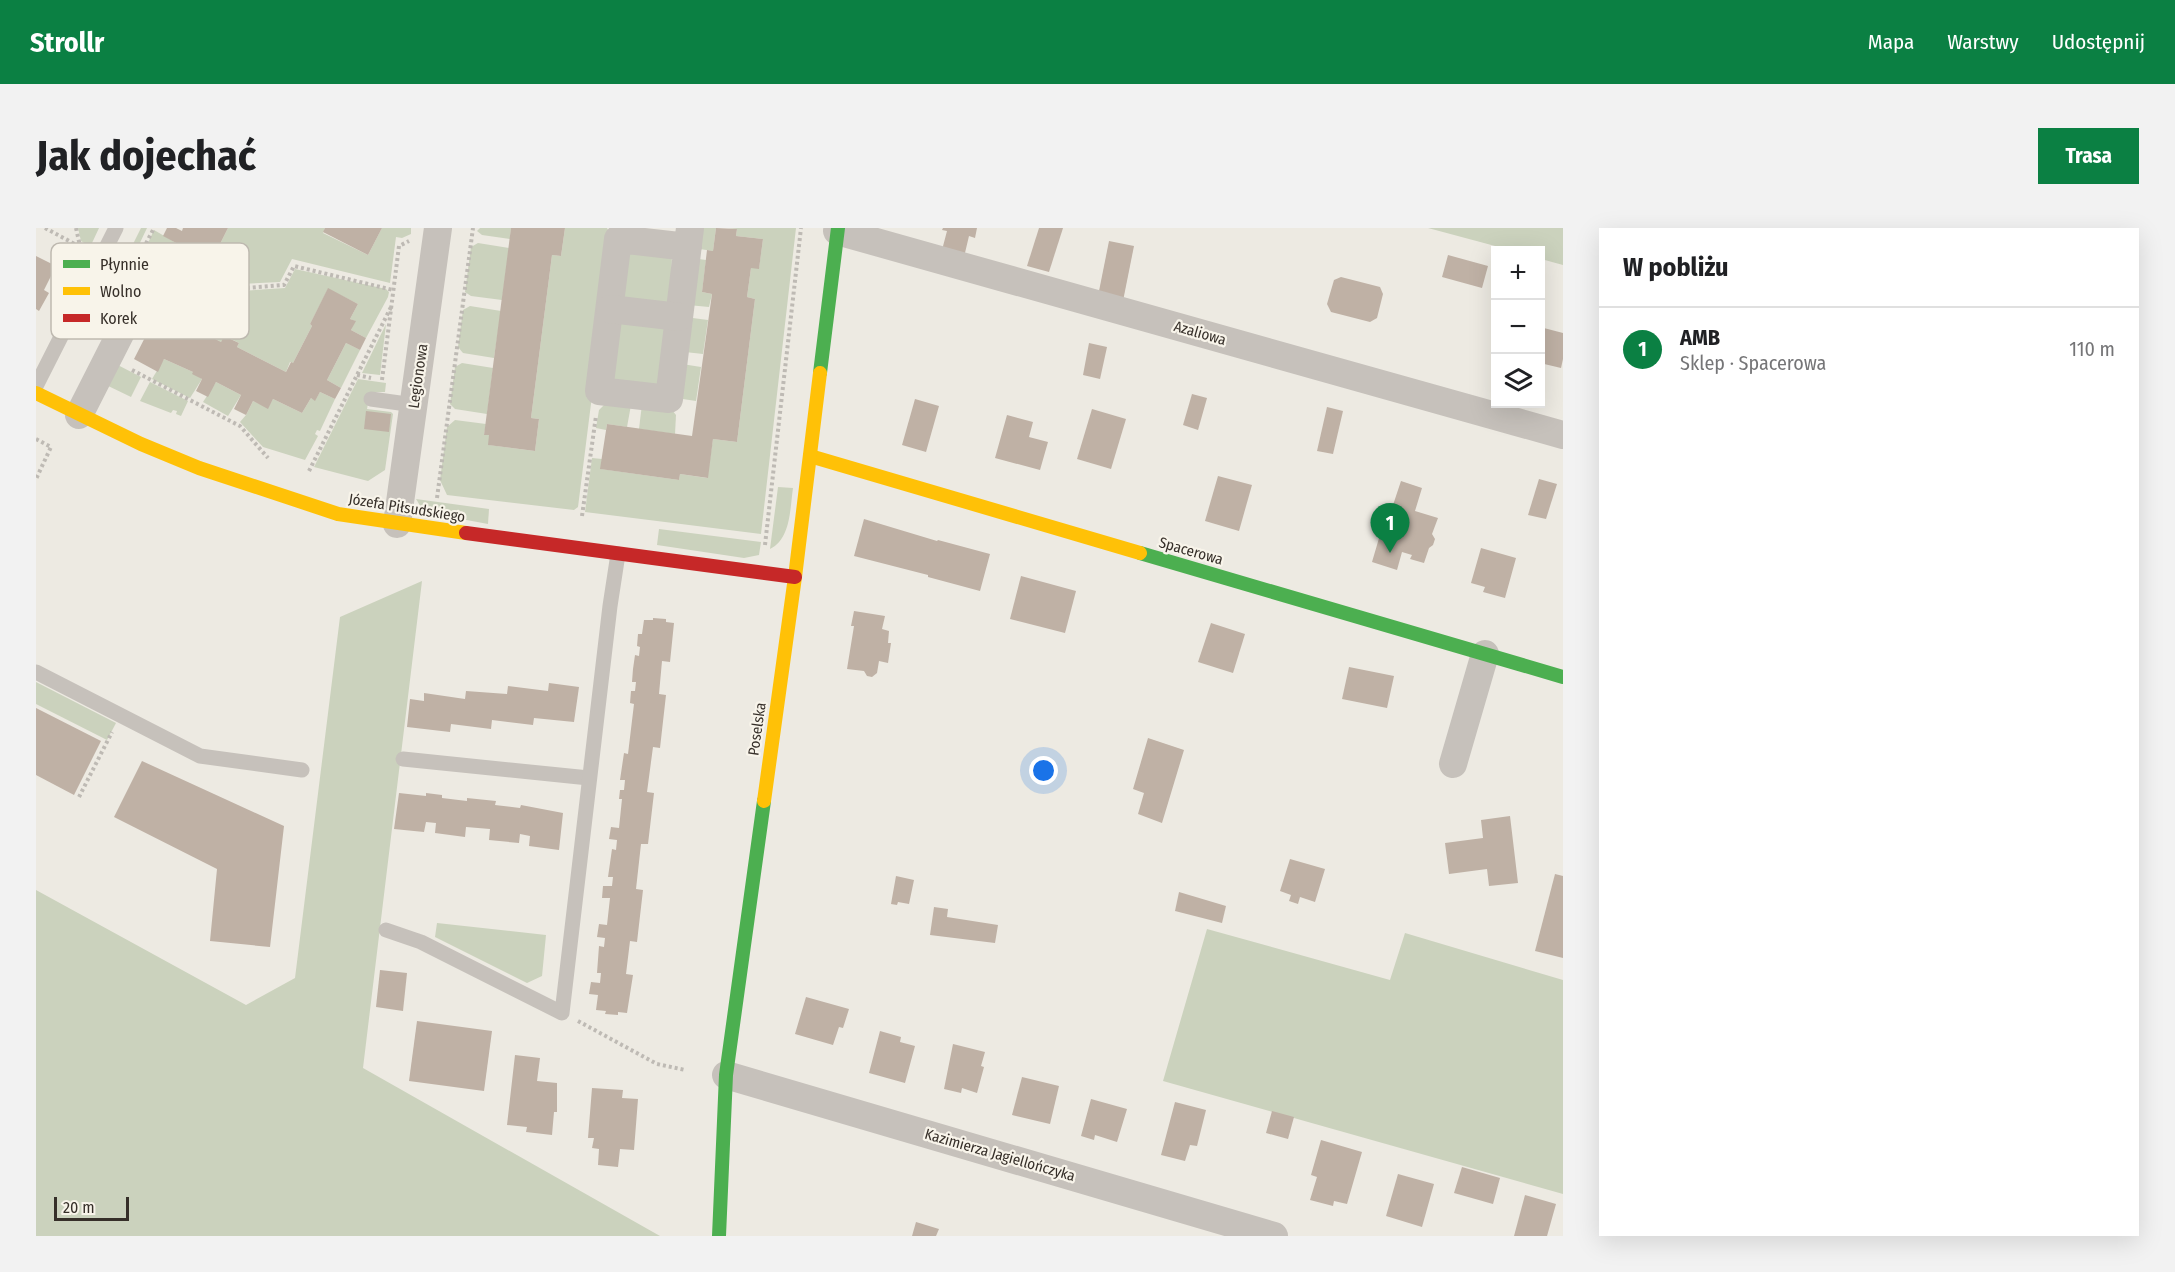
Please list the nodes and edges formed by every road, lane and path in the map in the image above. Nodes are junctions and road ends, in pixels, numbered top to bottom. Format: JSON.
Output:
{"nodes":[{"id":1,"x":45,"y":228,"type":"edge"},
{"id":2,"x":76,"y":228,"type":"edge"},
{"id":3,"x":116,"y":228,"type":"edge"},
{"id":4,"x":154,"y":228,"type":"edge"},
{"id":5,"x":473,"y":228,"type":"edge"},
{"id":6,"x":801,"y":228,"type":"edge"},
{"id":7,"x":838,"y":230,"type":"edge"},
{"id":8,"x":428,"y":232,"type":"edge"},
{"id":9,"x":689,"y":238,"type":"edge"},
{"id":10,"x":73,"y":243,"type":"edge"},
{"id":11,"x":79,"y":243,"type":"edge"},
{"id":12,"x":108,"y":243,"type":"edge"},
{"id":13,"x":146,"y":243,"type":"edge"},
{"id":14,"x":249,"y":288,"type":"edge"},
{"id":15,"x":393,"y":290,"type":"junction"},
{"id":16,"x":391,"y":307,"type":"junction"},
{"id":17,"x":609,"y":309,"type":"junction"},
{"id":18,"x":679,"y":317,"type":"junction"},
{"id":19,"x":60,"y":339,"type":"edge"},
{"id":20,"x":121,"y":339,"type":"edge"},
{"id":21,"x":108,"y":358,"type":"junction"},
{"id":22,"x":382,"y":380,"type":"dead end"},
{"id":23,"x":36,"y":386,"type":"edge"},
{"id":24,"x":600,"y":391,"type":"junction"},
{"id":25,"x":36,"y":393,"type":"edge"},
{"id":26,"x":371,"y":399,"type":"dead end"},
{"id":27,"x":414,"y":405,"type":"junction"},
{"id":28,"x":79,"y":415,"type":"junction"},
{"id":29,"x":1563,"y":435,"type":"edge"},
{"id":30,"x":36,"y":440,"type":"edge"},
{"id":31,"x":810,"y":456,"type":"junction"},
{"id":32,"x":268,"y":458,"type":"dead end"},
{"id":33,"x":309,"y":471,"type":"dead end"},
{"id":34,"x":36,"y":479,"type":"edge"},
{"id":35,"x":437,"y":498,"type":"dead end"},
{"id":36,"x":582,"y":516,"type":"dead end"},
{"id":37,"x":397,"y":524,"type":"junction"},
{"id":38,"x":618,"y":554,"type":"junction"},
{"id":39,"x":762,"y":573,"type":"junction"},
{"id":40,"x":795,"y":577,"type":"junction"},
{"id":41,"x":1485,"y":654,"type":"junction"},
{"id":42,"x":36,"y":672,"type":"edge"},
{"id":43,"x":1563,"y":677,"type":"edge"},
{"id":44,"x":120,"y":715,"type":"junction"},
{"id":45,"x":403,"y":759,"type":"dead end"},
{"id":46,"x":1453,"y":764,"type":"dead end"},
{"id":47,"x":302,"y":770,"type":"dead end"},
{"id":48,"x":589,"y":778,"type":"junction"},
{"id":49,"x":79,"y":797,"type":"dead end"},
{"id":50,"x":386,"y":930,"type":"dead end"},
{"id":51,"x":562,"y":1012,"type":"junction"},
{"id":52,"x":686,"y":1070,"type":"dead end"},
{"id":53,"x":726,"y":1075,"type":"junction"},
{"id":54,"x":719,"y":1236,"type":"edge"},
{"id":55,"x":1274,"y":1236,"type":"edge"}],
"edges":[{"from":1,"to":10,"type":"path"},
{"from":2,"to":11,"type":"path"},
{"from":3,"to":12,"type":"lane"},
{"from":4,"to":13,"type":"path"},
{"from":5,"to":35,"type":"path"},
{"from":6,"to":39,"type":"path"},
{"from":7,"to":29,"type":"street","name":"Azaliowa"},
{"from":7,"to":31,"type":"street","name":"Poselska"},
{"from":8,"to":15,"type":"path"},
{"from":8,"to":27,"type":"street","name":"Legionowa"},
{"from":9,"to":17,"type":"street"},
{"from":9,"to":18,"type":"street"},
{"from":14,"to":15,"type":"path"},
{"from":15,"to":16,"type":"path"},
{"from":16,"to":22,"type":"path"},
{"from":16,"to":33,"type":"path"},
{"from":17,"to":18,"type":"street"},
{"from":17,"to":24,"type":"street"},
{"from":18,"to":24,"type":"street"},
{"from":19,"to":23,"type":"lane"},
{"from":20,"to":21,"type":"street"},
{"from":21,"to":28,"type":"street"},
{"from":21,"to":32,"type":"path"},
{"from":24,"to":36,"type":"path"},
{"from":25,"to":28,"type":"street","name":"Józefa Piłsudskiego"},
{"from":26,"to":27,"type":"lane"},
{"from":27,"to":37,"type":"street","name":"Legionowa"},
{"from":28,"to":37,"type":"street","name":"Józefa Piłsudskiego"},
{"from":30,"to":34,"type":"path"},
{"from":31,"to":40,"type":"street","name":"Poselska"},
{"from":31,"to":41,"type":"street","name":"Spacerowa"},
{"from":37,"to":38,"type":"street","name":"Józefa Piłsudskiego"},
{"from":38,"to":39,"type":"street","name":"Józefa Piłsudskiego"},
{"from":38,"to":48,"type":"lane"},
{"from":39,"to":40,"type":"street","name":"Józefa Piłsudskiego"},
{"from":40,"to":53,"type":"street","name":"Poselska"},
{"from":41,"to":43,"type":"street","name":"Spacerowa"},
{"from":41,"to":46,"type":"street"},
{"from":42,"to":44,"type":"lane"},
{"from":44,"to":47,"type":"lane"},
{"from":44,"to":49,"type":"path"},
{"from":45,"to":48,"type":"lane"},
{"from":48,"to":51,"type":"lane"},
{"from":50,"to":51,"type":"lane"},
{"from":51,"to":52,"type":"path"},
{"from":53,"to":54,"type":"street","name":"Poselska"},
{"from":53,"to":55,"type":"street","name":"Kazimierza Jagiellończyka"}]}
